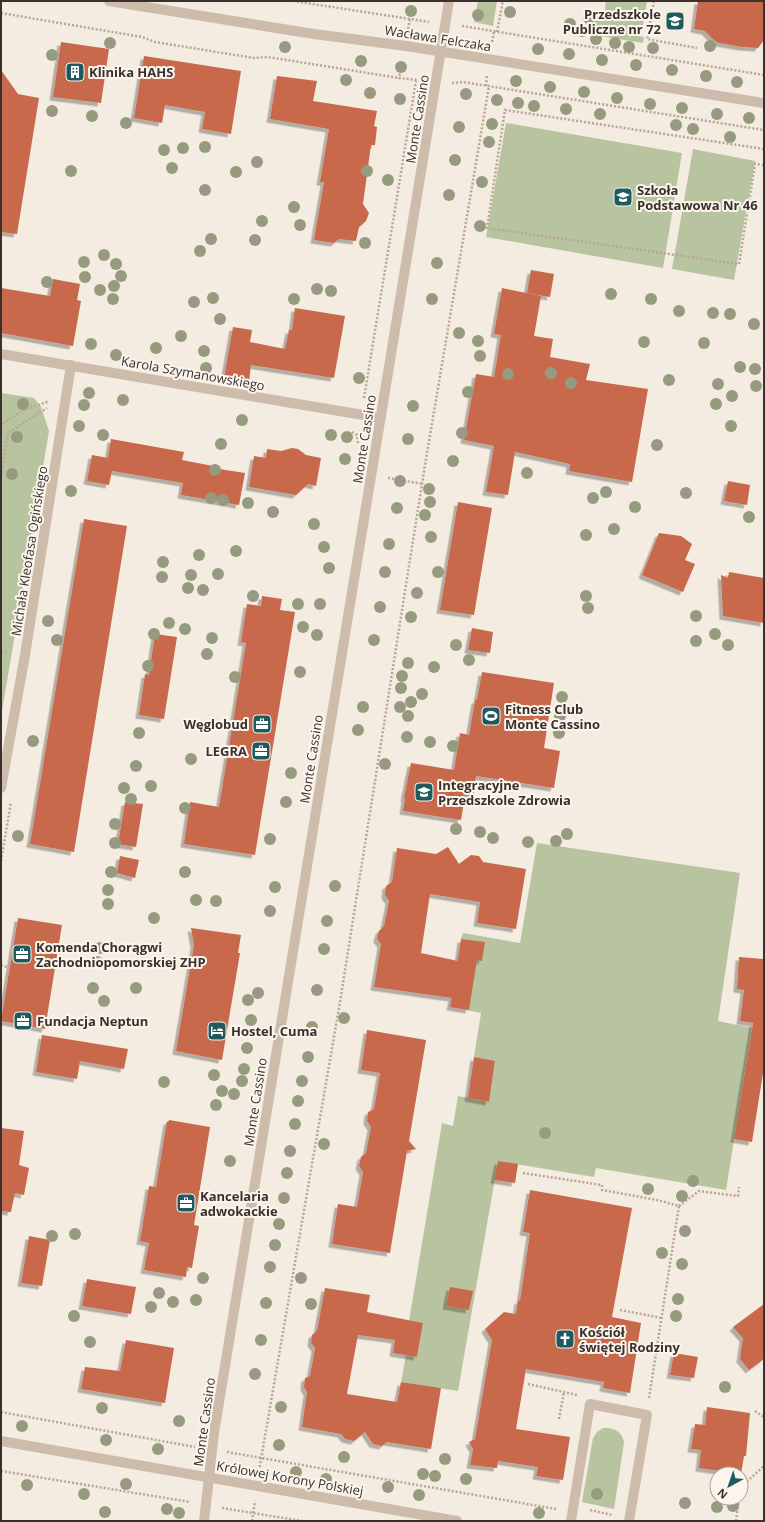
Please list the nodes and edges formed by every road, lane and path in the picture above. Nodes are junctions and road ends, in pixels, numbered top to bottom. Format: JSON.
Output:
{"nodes":[{"id":1,"x":109,"y":1,"type":"edge"},
{"id":2,"x":293,"y":1,"type":"edge"},
{"id":3,"x":449,"y":1,"type":"edge"},
{"id":4,"x":503,"y":1,"type":"edge"},
{"id":5,"x":654,"y":1,"type":"edge"},
{"id":6,"x":1,"y":13,"type":"edge"},
{"id":7,"x":410,"y":20,"type":"junction"},
{"id":8,"x":431,"y":22,"type":"dead end"},
{"id":9,"x":459,"y":26,"type":"dead end"},
{"id":10,"x":495,"y":31,"type":"junction"},
{"id":11,"x":408,"y":32,"type":"dead end"},
{"id":12,"x":492,"y":45,"type":"dead end"},
{"id":13,"x":697,"y":48,"type":"dead end"},
{"id":14,"x":441,"y":51,"type":"junction"},
{"id":15,"x":403,"y":59,"type":"dead end"},
{"id":16,"x":488,"y":73,"type":"dead end"},
{"id":17,"x":764,"y":75,"type":"edge"},
{"id":18,"x":400,"y":78,"type":"junction"},
{"id":19,"x":423,"y":78,"type":"dead end"},
{"id":20,"x":416,"y":81,"type":"junction"},
{"id":21,"x":450,"y":83,"type":"dead end"},
{"id":22,"x":487,"y":86,"type":"junction"},
{"id":23,"x":764,"y":103,"type":"edge"},
{"id":24,"x":764,"y":130,"type":"edge"},
{"id":25,"x":764,"y":149,"type":"edge"},
{"id":26,"x":764,"y":165,"type":"edge"},
{"id":27,"x":1,"y":354,"type":"edge"},
{"id":28,"x":71,"y":365,"type":"junction"},
{"id":29,"x":362,"y":402,"type":"dead end"},
{"id":30,"x":381,"y":418,"type":"junction"},
{"id":31,"x":346,"y":430,"type":"dead end"},
{"id":32,"x":1,"y":431,"type":"edge"},
{"id":33,"x":356,"y":450,"type":"dead end"},
{"id":34,"x":1,"y":474,"type":"edge"},
{"id":35,"x":384,"y":478,"type":"dead end"},
{"id":36,"x":423,"y":484,"type":"junction"},
{"id":37,"x":1,"y":788,"type":"edge"},
{"id":38,"x":11,"y":798,"type":"dead end"},
{"id":39,"x":1,"y":861,"type":"edge"},
{"id":40,"x":1,"y":965,"type":"edge"},
{"id":41,"x":10,"y":968,"type":"dead end"},
{"id":42,"x":523,"y":1173,"type":"dead end"},
{"id":43,"x":739,"y":1187,"type":"dead end"},
{"id":44,"x":679,"y":1206,"type":"junction"},
{"id":45,"x":620,"y":1310,"type":"dead end"},
{"id":46,"x":662,"y":1318,"type":"junction"},
{"id":47,"x":528,"y":1384,"type":"dead end"},
{"id":48,"x":564,"y":1392,"type":"junction"},
{"id":49,"x":579,"y":1395,"type":"dead end"},
{"id":50,"x":755,"y":1411,"type":"dead end"},
{"id":51,"x":1,"y":1412,"type":"edge"},
{"id":52,"x":647,"y":1415,"type":"junction"},
{"id":53,"x":764,"y":1417,"type":"edge"},
{"id":54,"x":559,"y":1420,"type":"dead end"},
{"id":55,"x":1,"y":1441,"type":"edge"},
{"id":56,"x":213,"y":1450,"type":"junction"},
{"id":57,"x":261,"y":1459,"type":"junction"},
{"id":58,"x":764,"y":1466,"type":"edge"},
{"id":59,"x":1,"y":1471,"type":"edge"},
{"id":60,"x":210,"y":1477,"type":"junction"},
{"id":61,"x":749,"y":1480,"type":"edge"},
{"id":62,"x":257,"y":1485,"type":"junction"},
{"id":63,"x":206,"y":1505,"type":"junction"},
{"id":64,"x":738,"y":1506,"type":"edge"},
{"id":65,"x":573,"y":1507,"type":"junction"},
{"id":66,"x":253,"y":1513,"type":"junction"},
{"id":67,"x":629,"y":1520,"type":"edge"},
{"id":68,"x":204,"y":1521,"type":"edge"},
{"id":69,"x":252,"y":1521,"type":"edge"},
{"id":70,"x":302,"y":1521,"type":"edge"},
{"id":71,"x":456,"y":1521,"type":"edge"},
{"id":72,"x":571,"y":1521,"type":"edge"},
{"id":73,"x":736,"y":1521,"type":"edge"}],
"edges":[{"from":1,"to":14,"type":"street","name":"Wacława Felczaka"},
{"from":2,"to":7,"type":"path"},
{"from":3,"to":14,"type":"street","name":"Monte Cassino"},
{"from":4,"to":10,"type":"path"},
{"from":5,"to":13,"type":"path"},
{"from":6,"to":18,"type":"path"},
{"from":7,"to":8,"type":"path"},
{"from":7,"to":11,"type":"path"},
{"from":9,"to":10,"type":"path"},
{"from":10,"to":12,"type":"path"},
{"from":10,"to":17,"type":"path"},
{"from":14,"to":23,"type":"street","name":"Wacława Felczaka"},
{"from":14,"to":30,"type":"street","name":"Monte Cassino"},
{"from":15,"to":18,"type":"path"},
{"from":16,"to":22,"type":"path"},
{"from":18,"to":20,"type":"path"},
{"from":19,"to":20,"type":"path"},
{"from":20,"to":29,"type":"path"},
{"from":21,"to":22,"type":"path"},
{"from":22,"to":24,"type":"path"},
{"from":22,"to":36,"type":"path"},
{"from":25,"to":26,"type":"path"},
{"from":27,"to":28,"type":"street","name":"Karola Szymanowskiego"},
{"from":28,"to":30,"type":"street","name":"Karola Szymanowskiego"},
{"from":28,"to":37,"type":"street","name":"Michała Kleofasa Ogińskiego"},
{"from":30,"to":56,"type":"street","name":"Monte Cassino"},
{"from":31,"to":33,"type":"path"},
{"from":32,"to":34,"type":"path"},
{"from":35,"to":36,"type":"path"},
{"from":36,"to":57,"type":"path"},
{"from":38,"to":39,"type":"path"},
{"from":40,"to":41,"type":"path"},
{"from":42,"to":44,"type":"path"},
{"from":43,"to":44,"type":"path"},
{"from":44,"to":46,"type":"path"},
{"from":45,"to":46,"type":"path"},
{"from":46,"to":52,"type":"path"},
{"from":47,"to":48,"type":"path"},
{"from":48,"to":49,"type":"path"},
{"from":48,"to":54,"type":"path"},
{"from":50,"to":53,"type":"path"},
{"from":51,"to":56,"type":"path"},
{"from":52,"to":65,"type":"street"},
{"from":52,"to":67,"type":"street"},
{"from":55,"to":60,"type":"street","name":"Królowej Korony Polskiej"},
{"from":56,"to":57,"type":"path"},
{"from":56,"to":60,"type":"street","name":"Monte Cassino"},
{"from":57,"to":62,"type":"path"},
{"from":57,"to":65,"type":"path"},
{"from":58,"to":61,"type":"path"},
{"from":59,"to":63,"type":"path"},
{"from":60,"to":62,"type":"street","name":"Królowej Korony Polskiej"},
{"from":60,"to":63,"type":"street","name":"Monte Cassino"},
{"from":62,"to":66,"type":"path"},
{"from":62,"to":71,"type":"street","name":"Królowej Korony Polskiej"},
{"from":63,"to":66,"type":"path"},
{"from":63,"to":68,"type":"street","name":"Monte Cassino"},
{"from":64,"to":73,"type":"path"},
{"from":65,"to":67,"type":"path"},
{"from":65,"to":72,"type":"street"},
{"from":66,"to":69,"type":"path"},
{"from":66,"to":70,"type":"path"}]}
